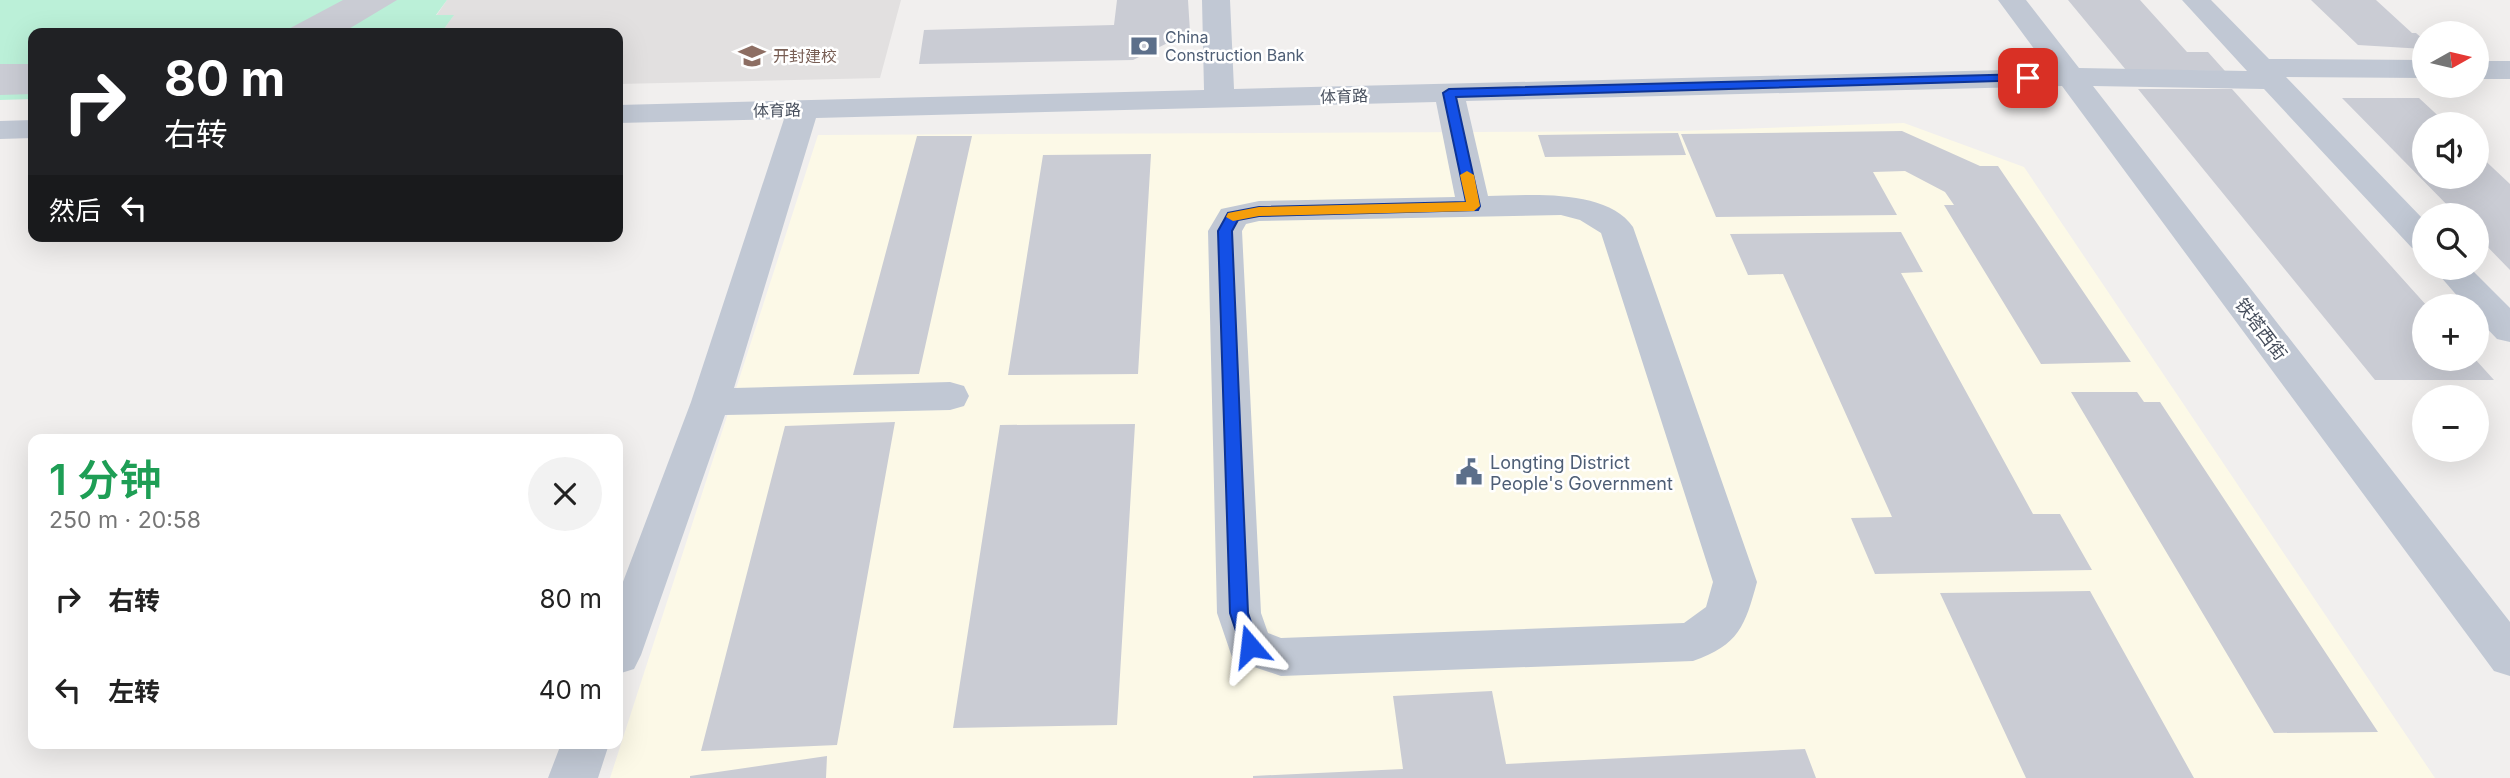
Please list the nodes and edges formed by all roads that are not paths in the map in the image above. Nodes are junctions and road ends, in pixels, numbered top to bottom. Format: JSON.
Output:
{"nodes":[{"id":1,"x":1216,"y":0,"type":"edge"},
{"id":2,"x":2012,"y":0,"type":"edge"},
{"id":3,"x":2196,"y":0,"type":"edge"},
{"id":4,"x":2412,"y":69,"type":"edge"},
{"id":5,"x":2489,"y":70,"type":"edge"},
{"id":6,"x":2510,"y":70,"type":"edge"},
{"id":7,"x":2267,"y":74,"type":"junction"},
{"id":8,"x":2070,"y":76,"type":"junction"},
{"id":9,"x":1449,"y":93,"type":"junction"},
{"id":10,"x":1219,"y":99,"type":"junction"},
{"id":11,"x":803,"y":109,"type":"junction"},
{"id":12,"x":623,"y":114,"type":"edge"},
{"id":13,"x":28,"y":129,"type":"edge"},
{"id":14,"x":0,"y":130,"type":"edge"},
{"id":15,"x":1474,"y":206,"type":"junction"},
{"id":16,"x":2412,"y":227,"type":"edge"},
{"id":17,"x":2462,"y":280,"type":"edge"},
{"id":18,"x":2510,"y":330,"type":"edge"},
{"id":19,"x":950,"y":396,"type":"dead end"},
{"id":20,"x":710,"y":402,"type":"junction"},
{"id":21,"x":623,"y":641,"type":"edge"},
{"id":22,"x":2510,"y":657,"type":"edge"},
{"id":23,"x":583,"y":749,"type":"edge"},
{"id":24,"x":573,"y":778,"type":"edge"}],
"edges":[{"from":1,"to":10,"type":"street"},
{"from":2,"to":8,"type":"street","name":"铁塔西街"},
{"from":3,"to":7,"type":"street"},
{"from":4,"to":7,"type":"street","name":"体育路"},
{"from":5,"to":6,"type":"street"},
{"from":7,"to":8,"type":"street","name":"体育路"},
{"from":7,"to":16,"type":"street"},
{"from":8,"to":9,"type":"street","name":"体育路"},
{"from":8,"to":22,"type":"street","name":"铁塔西街"},
{"from":9,"to":10,"type":"street","name":"体育路"},
{"from":9,"to":15,"type":"street"},
{"from":10,"to":11,"type":"street","name":"体育路"},
{"from":11,"to":12,"type":"street","name":"体育路"},
{"from":11,"to":20,"type":"street"},
{"from":13,"to":14,"type":"street"},
{"from":15,"to":15,"type":"street"},
{"from":17,"to":18,"type":"street"},
{"from":19,"to":20,"type":"street"},
{"from":20,"to":21,"type":"street"},
{"from":23,"to":24,"type":"street"}]}
